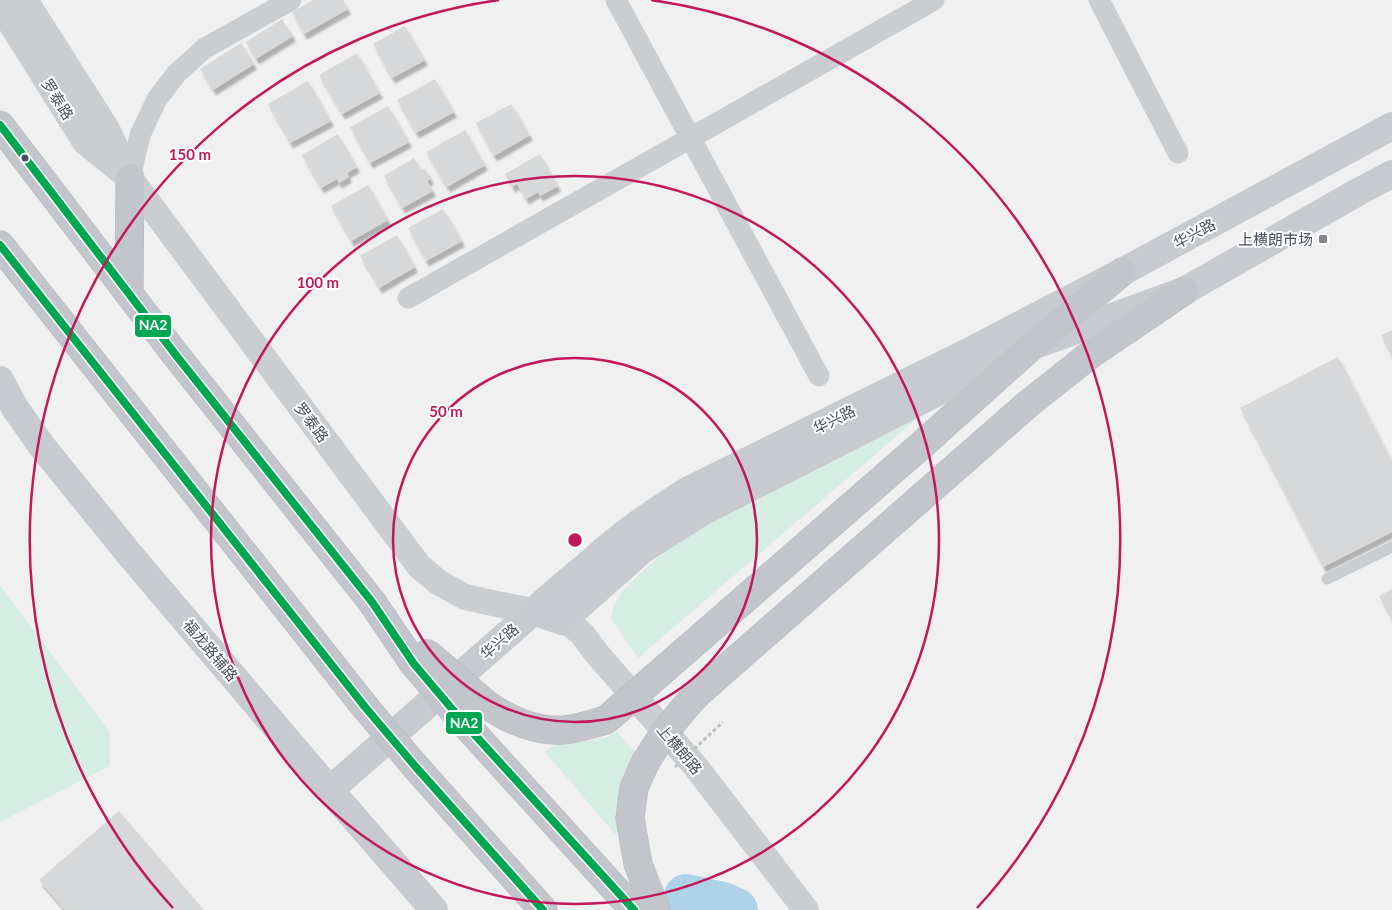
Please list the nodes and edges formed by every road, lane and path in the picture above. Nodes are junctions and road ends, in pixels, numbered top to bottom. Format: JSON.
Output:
{"nodes":[{"id":1,"x":25,"y":0,"type":"edge"},
{"id":2,"x":291,"y":0,"type":"edge"},
{"id":3,"x":616,"y":0,"type":"edge"},
{"id":4,"x":934,"y":0,"type":"edge"},
{"id":5,"x":1099,"y":0,"type":"edge"},
{"id":6,"x":0,"y":6,"type":"edge"},
{"id":7,"x":0,"y":125,"type":"edge"},
{"id":8,"x":1392,"y":126,"type":"edge"},
{"id":9,"x":690,"y":139,"type":"junction"},
{"id":10,"x":1178,"y":153,"type":"dead end"},
{"id":11,"x":1392,"y":174,"type":"edge"},
{"id":12,"x":130,"y":178,"type":"junction"},
{"id":13,"x":0,"y":246,"type":"edge"},
{"id":14,"x":1122,"y":272,"type":"junction"},
{"id":15,"x":1184,"y":291,"type":"junction"},
{"id":16,"x":129,"y":292,"type":"junction"},
{"id":17,"x":408,"y":298,"type":"dead end"},
{"id":18,"x":1032,"y":346,"type":"junction"},
{"id":19,"x":819,"y":376,"type":"dead end"},
{"id":20,"x":0,"y":380,"type":"edge"},
{"id":21,"x":1392,"y":546,"type":"edge"},
{"id":22,"x":1328,"y":579,"type":"dead end"},
{"id":23,"x":533,"y":611,"type":"junction"},
{"id":24,"x":562,"y":621,"type":"junction"},
{"id":25,"x":420,"y":658,"type":"junction"},
{"id":26,"x":723,"y":722,"type":"dead end"},
{"id":27,"x":657,"y":768,"type":"junction"},
{"id":28,"x":330,"y":790,"type":"junction"},
{"id":29,"x":434,"y":910,"type":"edge"},
{"id":30,"x":543,"y":910,"type":"edge"},
{"id":31,"x":634,"y":910,"type":"edge"},
{"id":32,"x":656,"y":910,"type":"edge"},
{"id":33,"x":806,"y":910,"type":"edge"}],
"edges":[{"from":1,"to":12,"type":"street","name":"罗泰路"},
{"from":2,"to":12,"type":"street"},
{"from":3,"to":9,"type":"street"},
{"from":4,"to":9,"type":"street"},
{"from":5,"to":10,"type":"street"},
{"from":6,"to":12,"type":"street","name":"罗泰路"},
{"from":7,"to":16,"type":"highway"},
{"from":8,"to":14,"type":"main road","name":"华兴路"},
{"from":9,"to":17,"type":"street"},
{"from":9,"to":19,"type":"street"},
{"from":11,"to":15,"type":"main road","name":"华兴路"},
{"from":12,"to":16,"type":"highway"},
{"from":12,"to":23,"type":"street","name":"罗泰路"},
{"from":13,"to":30,"type":"highway","bridge":true},
{"from":14,"to":18,"type":"highway"},
{"from":14,"to":23,"type":"main road","name":"华兴路"},
{"from":15,"to":18,"type":"main road","name":"华兴路"},
{"from":15,"to":27,"type":"highway","bridge":true},
{"from":16,"to":25,"type":"highway"},
{"from":18,"to":24,"type":"main road","name":"华兴路"},
{"from":18,"to":25,"type":"highway","bridge":true},
{"from":20,"to":28,"type":"main road","name":"福龙路辅路"},
{"from":21,"to":22,"type":"lane"},
{"from":23,"to":24,"type":"main road","name":"上横朗路"},
{"from":23,"to":28,"type":"main road","name":"华兴路"},
{"from":24,"to":33,"type":"street","name":"上横朗路"},
{"from":25,"to":31,"type":"highway","bridge":true},
{"from":26,"to":27,"type":"path","bridge":true},
{"from":27,"to":32,"type":"highway"},
{"from":28,"to":29,"type":"main road","name":"福龙路辅路"}]}
